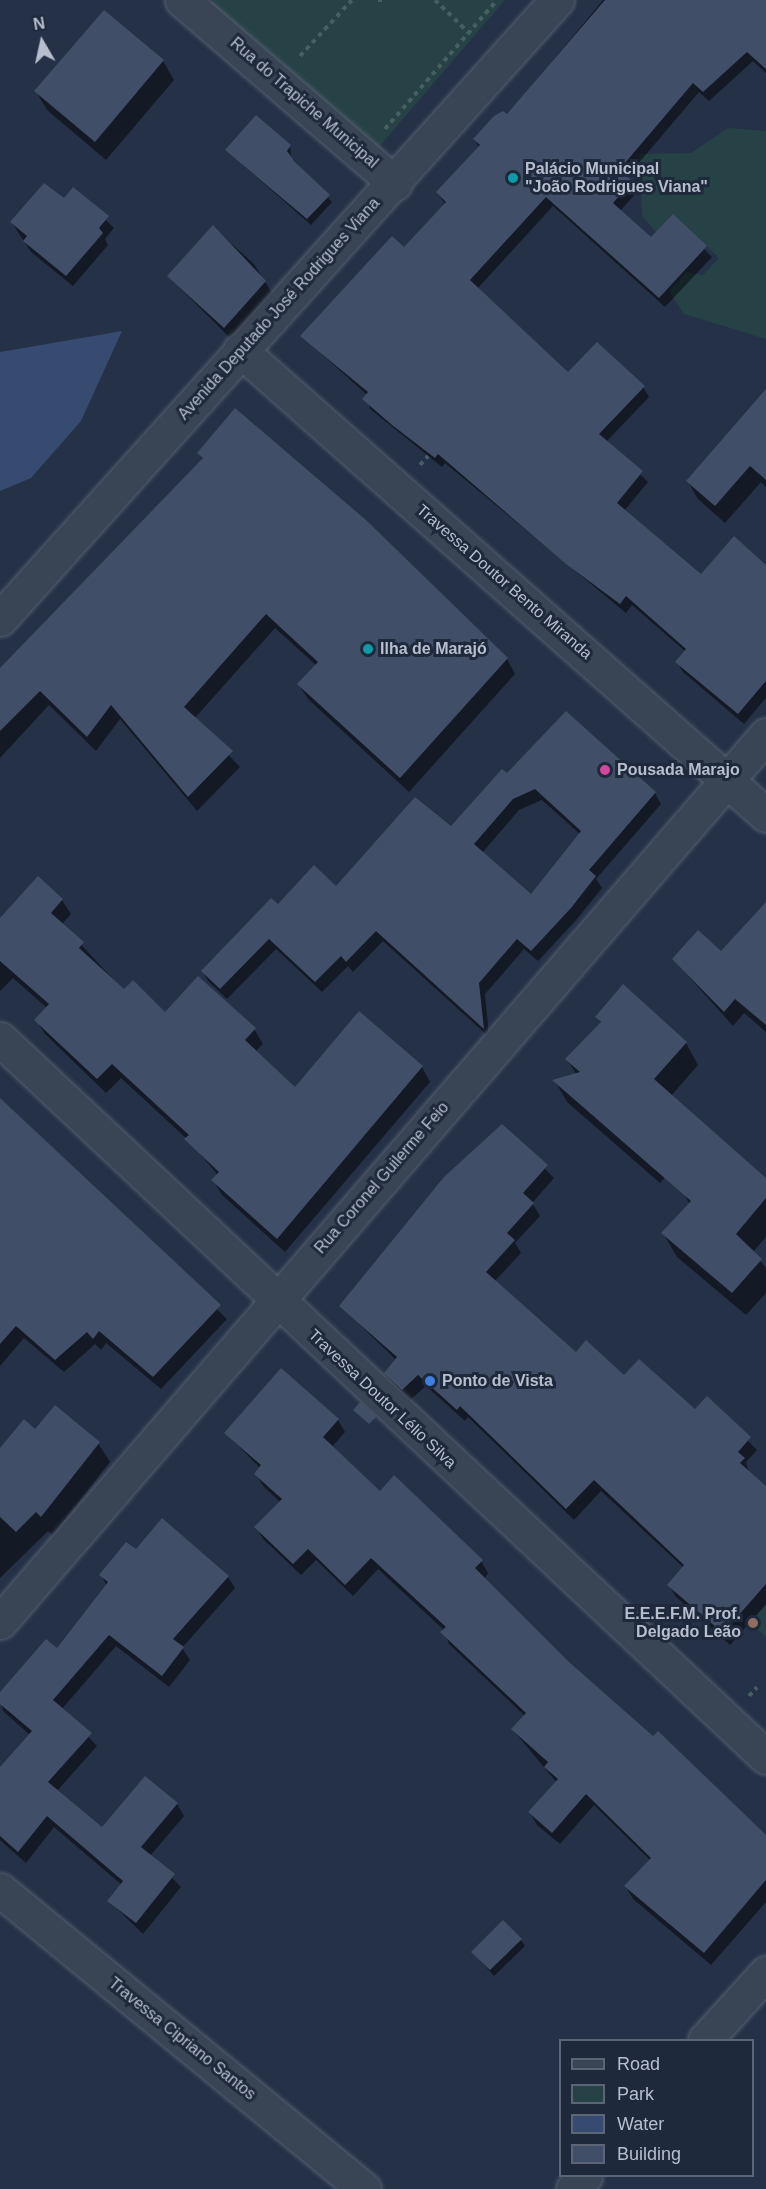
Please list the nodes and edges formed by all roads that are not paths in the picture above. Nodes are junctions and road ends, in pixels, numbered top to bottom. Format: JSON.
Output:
{"nodes":[{"id":1,"x":182,"y":0,"type":"edge"},
{"id":2,"x":557,"y":0,"type":"edge"},
{"id":3,"x":395,"y":183,"type":"junction"},
{"id":4,"x":240,"y":350,"type":"junction"},
{"id":5,"x":0,"y":619,"type":"edge"},
{"id":6,"x":766,"y":735,"type":"edge"},
{"id":7,"x":727,"y":778,"type":"junction"},
{"id":8,"x":766,"y":815,"type":"edge"},
{"id":9,"x":0,"y":1039,"type":"edge"},
{"id":10,"x":277,"y":1300,"type":"junction"},
{"id":11,"x":0,"y":1622,"type":"edge"},
{"id":12,"x":766,"y":1757,"type":"edge"},
{"id":13,"x":0,"y":1890,"type":"edge"},
{"id":14,"x":766,"y":1972,"type":"edge"},
{"id":15,"x":706,"y":2039,"type":"edge"},
{"id":16,"x":583,"y":2177,"type":"edge"},
{"id":17,"x":364,"y":2189,"type":"edge"},
{"id":18,"x":573,"y":2189,"type":"edge"}],
"edges":[{"from":1,"to":3,"type":"street","name":"Rua do Trapiche Municipal"},
{"from":2,"to":3,"type":"street","name":"Avenida Deputado José Rodrigues Viana"},
{"from":3,"to":4,"type":"street","name":"Avenida Deputado José Rodrigues Viana"},
{"from":4,"to":5,"type":"street","name":"Avenida Deputado José Rodrigues Viana"},
{"from":4,"to":7,"type":"street","name":"Travessa Doutor Bento Miranda"},
{"from":6,"to":7,"type":"street","name":"Rua Coronel Guilerme Feio"},
{"from":7,"to":8,"type":"street","name":"Travessa Doutor Bento Miranda"},
{"from":7,"to":10,"type":"street","name":"Rua Coronel Guilerme Feio"},
{"from":9,"to":10,"type":"street","name":"Travessa Doutor Lélio Silva"},
{"from":10,"to":11,"type":"street","name":"Rua Coronel Guilerme Feio"},
{"from":10,"to":12,"type":"street","name":"Travessa Doutor Lélio Silva"},
{"from":13,"to":17,"type":"street","name":"Travessa Cipriano Santos"},
{"from":14,"to":15,"type":"street"},
{"from":16,"to":18,"type":"street"}]}
